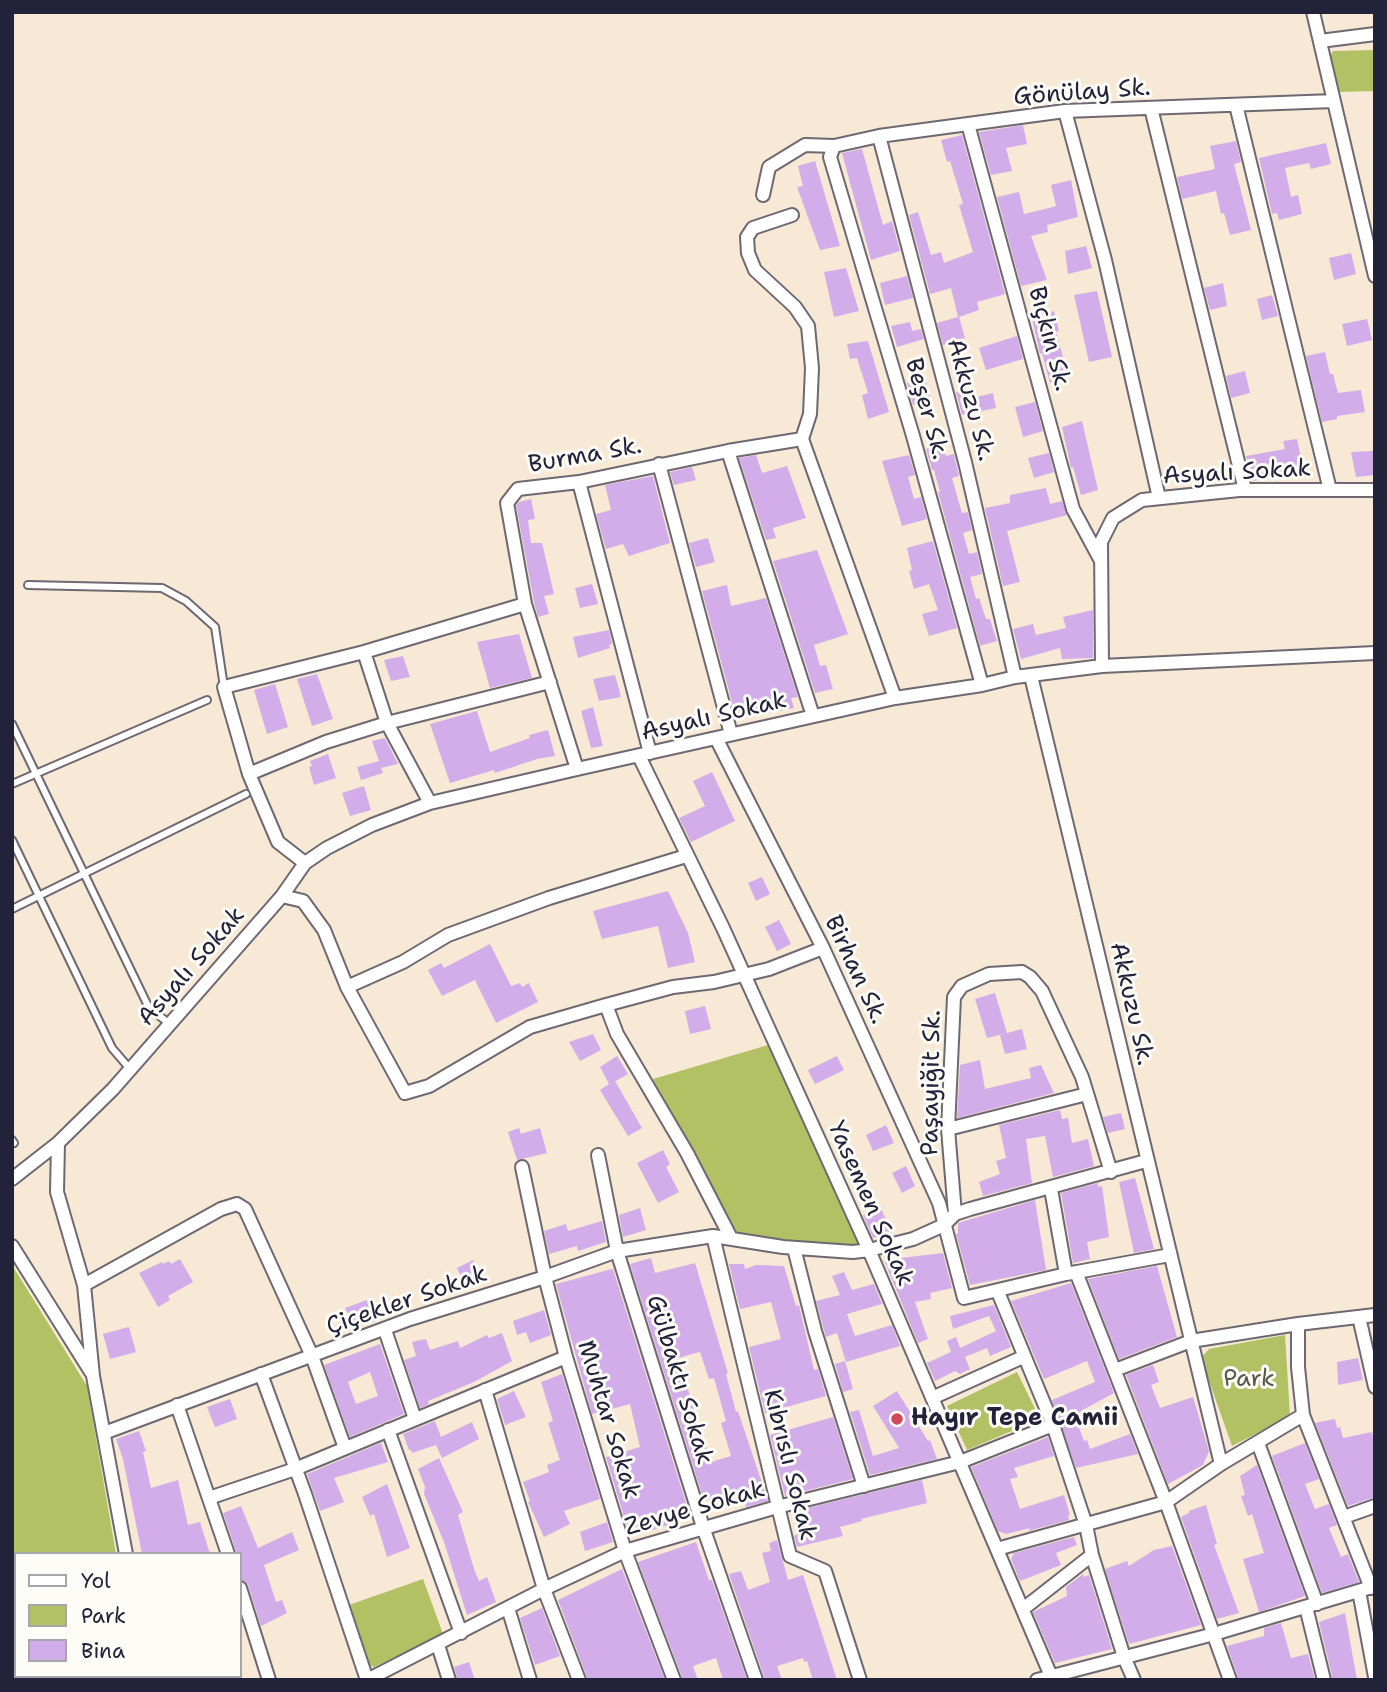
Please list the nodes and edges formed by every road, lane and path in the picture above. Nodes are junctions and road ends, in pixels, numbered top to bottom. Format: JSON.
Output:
{"nodes":[{"id":1,"x":1313,"y":12,"type":"edge"},
{"id":2,"x":1375,"y":34,"type":"edge"},
{"id":3,"x":1320,"y":41,"type":"junction"},
{"id":4,"x":1334,"y":101,"type":"junction"},
{"id":5,"x":1236,"y":105,"type":"junction"},
{"id":6,"x":1151,"y":108,"type":"junction"},
{"id":7,"x":1065,"y":111,"type":"junction"},
{"id":8,"x":968,"y":124,"type":"junction"},
{"id":9,"x":879,"y":136,"type":"junction"},
{"id":10,"x":834,"y":146,"type":"junction"},
{"id":11,"x":763,"y":195,"type":"dead end"},
{"id":12,"x":792,"y":215,"type":"dead end"},
{"id":13,"x":1375,"y":276,"type":"edge"},
{"id":14,"x":802,"y":439,"type":"junction"},
{"id":15,"x":728,"y":451,"type":"junction"},
{"id":16,"x":659,"y":464,"type":"junction"},
{"id":17,"x":579,"y":482,"type":"junction"},
{"id":18,"x":1245,"y":490,"type":"junction"},
{"id":19,"x":1330,"y":490,"type":"junction"},
{"id":20,"x":1375,"y":490,"type":"edge"},
{"id":21,"x":1159,"y":498,"type":"junction"},
{"id":22,"x":1101,"y":561,"type":"junction"},
{"id":23,"x":28,"y":585,"type":"dead end"},
{"id":24,"x":525,"y":604,"type":"junction"},
{"id":25,"x":364,"y":652,"type":"junction"},
{"id":26,"x":1375,"y":653,"type":"edge"},
{"id":27,"x":1102,"y":667,"type":"junction"},
{"id":28,"x":1031,"y":676,"type":"junction"},
{"id":29,"x":1015,"y":677,"type":"junction"},
{"id":30,"x":550,"y":682,"type":"junction"},
{"id":31,"x":982,"y":685,"type":"junction"},
{"id":32,"x":224,"y":687,"type":"junction"},
{"id":33,"x":895,"y":698,"type":"junction"},
{"id":34,"x":207,"y":700,"type":"dead end"},
{"id":35,"x":813,"y":716,"type":"junction"},
{"id":36,"x":387,"y":723,"type":"junction"},
{"id":37,"x":12,"y":724,"type":"edge"},
{"id":38,"x":731,"y":734,"type":"junction"},
{"id":39,"x":716,"y":738,"type":"junction"},
{"id":40,"x":645,"y":754,"type":"junction"},
{"id":41,"x":577,"y":769,"type":"junction"},
{"id":42,"x":249,"y":774,"type":"junction"},
{"id":43,"x":35,"y":775,"type":"junction"},
{"id":44,"x":12,"y":784,"type":"edge"},
{"id":45,"x":246,"y":794,"type":"dead end"},
{"id":46,"x":430,"y":803,"type":"junction"},
{"id":47,"x":12,"y":840,"type":"edge"},
{"id":48,"x":686,"y":856,"type":"junction"},
{"id":49,"x":305,"y":863,"type":"junction"},
{"id":50,"x":83,"y":873,"type":"junction"},
{"id":51,"x":40,"y":896,"type":"junction"},
{"id":52,"x":282,"y":896,"type":"junction"},
{"id":53,"x":12,"y":909,"type":"edge"},
{"id":54,"x":823,"y":948,"type":"junction"},
{"id":55,"x":744,"y":974,"type":"junction"},
{"id":56,"x":347,"y":987,"type":"junction"},
{"id":57,"x":606,"y":1005,"type":"junction"},
{"id":58,"x":170,"y":1024,"type":"junction"},
{"id":59,"x":130,"y":1069,"type":"junction"},
{"id":60,"x":1087,"y":1094,"type":"junction"},
{"id":61,"x":948,"y":1129,"type":"junction"},
{"id":62,"x":58,"y":1143,"type":"junction"},
{"id":63,"x":598,"y":1155,"type":"dead end"},
{"id":64,"x":1146,"y":1161,"type":"junction"},
{"id":65,"x":522,"y":1167,"type":"dead end"},
{"id":66,"x":1111,"y":1172,"type":"junction"},
{"id":67,"x":12,"y":1179,"type":"edge"},
{"id":68,"x":1051,"y":1189,"type":"junction"},
{"id":69,"x":955,"y":1214,"type":"junction"},
{"id":70,"x":944,"y":1225,"type":"junction"},
{"id":71,"x":713,"y":1236,"type":"junction"},
{"id":72,"x":731,"y":1238,"type":"junction"},
{"id":73,"x":12,"y":1246,"type":"edge"},
{"id":74,"x":794,"y":1248,"type":"junction"},
{"id":75,"x":869,"y":1250,"type":"junction"},
{"id":76,"x":617,"y":1251,"type":"junction"},
{"id":77,"x":1170,"y":1255,"type":"junction"},
{"id":78,"x":1071,"y":1273,"type":"junction"},
{"id":79,"x":545,"y":1277,"type":"junction"},
{"id":80,"x":84,"y":1285,"type":"junction"},
{"id":81,"x":998,"y":1292,"type":"junction"},
{"id":82,"x":1375,"y":1315,"type":"edge"},
{"id":83,"x":1359,"y":1317,"type":"junction"},
{"id":84,"x":1298,"y":1324,"type":"junction"},
{"id":85,"x":385,"y":1330,"type":"junction"},
{"id":86,"x":1191,"y":1341,"type":"junction"},
{"id":87,"x":312,"y":1356,"type":"junction"},
{"id":88,"x":566,"y":1357,"type":"junction"},
{"id":89,"x":1023,"y":1357,"type":"junction"},
{"id":90,"x":1115,"y":1370,"type":"junction"},
{"id":91,"x":261,"y":1374,"type":"junction"},
{"id":92,"x":93,"y":1376,"type":"junction"},
{"id":93,"x":1375,"y":1387,"type":"edge"},
{"id":94,"x":485,"y":1390,"type":"junction"},
{"id":95,"x":932,"y":1398,"type":"junction"},
{"id":96,"x":177,"y":1405,"type":"junction"},
{"id":97,"x":1303,"y":1415,"type":"junction"},
{"id":98,"x":415,"y":1419,"type":"junction"},
{"id":99,"x":1053,"y":1425,"type":"junction"},
{"id":100,"x":388,"y":1430,"type":"junction"},
{"id":101,"x":104,"y":1433,"type":"junction"},
{"id":102,"x":1258,"y":1443,"type":"junction"},
{"id":103,"x":345,"y":1448,"type":"junction"},
{"id":104,"x":960,"y":1462,"type":"junction"},
{"id":105,"x":1221,"y":1464,"type":"junction"},
{"id":106,"x":295,"y":1469,"type":"junction"},
{"id":107,"x":864,"y":1486,"type":"junction"},
{"id":108,"x":209,"y":1498,"type":"junction"},
{"id":109,"x":1166,"y":1502,"type":"junction"},
{"id":110,"x":1375,"y":1506,"type":"edge"},
{"id":111,"x":777,"y":1507,"type":"junction"},
{"id":112,"x":1344,"y":1517,"type":"junction"},
{"id":113,"x":1087,"y":1525,"type":"junction"},
{"id":114,"x":703,"y":1527,"type":"junction"},
{"id":115,"x":997,"y":1549,"type":"junction"},
{"id":116,"x":625,"y":1551,"type":"junction"},
{"id":117,"x":126,"y":1552,"type":"edge"},
{"id":118,"x":227,"y":1552,"type":"edge"},
{"id":119,"x":1093,"y":1556,"type":"junction"},
{"id":120,"x":1368,"y":1588,"type":"edge"},
{"id":121,"x":544,"y":1589,"type":"junction"},
{"id":122,"x":242,"y":1594,"type":"edge"},
{"id":123,"x":1311,"y":1605,"type":"junction"},
{"id":124,"x":508,"y":1608,"type":"junction"},
{"id":125,"x":1023,"y":1609,"type":"junction"},
{"id":126,"x":461,"y":1633,"type":"junction"},
{"id":127,"x":1214,"y":1634,"type":"junction"},
{"id":128,"x":438,"y":1645,"type":"junction"},
{"id":129,"x":1124,"y":1657,"type":"junction"},
{"id":130,"x":1375,"y":1677,"type":"edge"},
{"id":131,"x":1042,"y":1678,"type":"edge"},
{"id":132,"x":269,"y":1680,"type":"edge"},
{"id":133,"x":367,"y":1680,"type":"edge"},
{"id":134,"x":449,"y":1680,"type":"edge"},
{"id":135,"x":530,"y":1680,"type":"edge"},
{"id":136,"x":579,"y":1680,"type":"edge"},
{"id":137,"x":674,"y":1680,"type":"edge"},
{"id":138,"x":756,"y":1680,"type":"edge"},
{"id":139,"x":860,"y":1680,"type":"edge"},
{"id":140,"x":1134,"y":1680,"type":"edge"},
{"id":141,"x":1230,"y":1680,"type":"edge"},
{"id":142,"x":1324,"y":1680,"type":"edge"}],
"edges":[{"from":1,"to":3,"type":"street"},
{"from":2,"to":3,"type":"street"},
{"from":3,"to":4,"type":"street"},
{"from":4,"to":5,"type":"street","name":"Gönülay Sk."},
{"from":4,"to":13,"type":"street"},
{"from":5,"to":6,"type":"street","name":"Gönülay Sk."},
{"from":5,"to":19,"type":"street"},
{"from":6,"to":7,"type":"street","name":"Gönülay Sk."},
{"from":6,"to":18,"type":"street"},
{"from":7,"to":8,"type":"street","name":"Gönülay Sk."},
{"from":7,"to":21,"type":"street"},
{"from":8,"to":9,"type":"street","name":"Gönülay Sk."},
{"from":8,"to":22,"type":"street","name":"Bıçkın Sk."},
{"from":9,"to":10,"type":"street","name":"Gönülay Sk."},
{"from":9,"to":29,"type":"street","name":"Akkuzu Sk."},
{"from":10,"to":11,"type":"street","name":"Gönülay Sk."},
{"from":10,"to":31,"type":"street","name":"Beşer Sk."},
{"from":12,"to":14,"type":"street"},
{"from":14,"to":15,"type":"street","name":"Burma Sk."},
{"from":14,"to":33,"type":"street"},
{"from":15,"to":16,"type":"street","name":"Burma Sk."},
{"from":15,"to":35,"type":"street"},
{"from":16,"to":17,"type":"street","name":"Burma Sk."},
{"from":16,"to":38,"type":"street"},
{"from":17,"to":24,"type":"street","name":"Burma Sk."},
{"from":17,"to":40,"type":"street","name":"Yasemen Sokak"},
{"from":18,"to":19,"type":"street","name":"Asyalı Sokak"},
{"from":18,"to":21,"type":"street","name":"Asyalı Sokak"},
{"from":19,"to":20,"type":"street","name":"Asyalı Sokak"},
{"from":21,"to":22,"type":"street","name":"Asyalı Sokak"},
{"from":22,"to":27,"type":"street","name":"Asyalı Sokak"},
{"from":23,"to":32,"type":"lane"},
{"from":24,"to":25,"type":"street"},
{"from":24,"to":30,"type":"street","name":"Burma Sk."},
{"from":25,"to":32,"type":"street"},
{"from":25,"to":36,"type":"street"},
{"from":26,"to":27,"type":"street"},
{"from":27,"to":28,"type":"street","name":"Asyalı Sokak"},
{"from":28,"to":29,"type":"street","name":"Asyalı Sokak"},
{"from":28,"to":64,"type":"street","name":"Akkuzu Sk."},
{"from":29,"to":31,"type":"street","name":"Asyalı Sokak"},
{"from":30,"to":36,"type":"street"},
{"from":30,"to":41,"type":"street","name":"Burma Sk."},
{"from":31,"to":33,"type":"street","name":"Asyalı Sokak"},
{"from":32,"to":42,"type":"street"},
{"from":33,"to":35,"type":"street","name":"Asyalı Sokak"},
{"from":34,"to":43,"type":"lane"},
{"from":35,"to":38,"type":"street","name":"Asyalı Sokak"},
{"from":36,"to":42,"type":"street"},
{"from":36,"to":46,"type":"street"},
{"from":37,"to":43,"type":"lane"},
{"from":38,"to":39,"type":"street","name":"Asyalı Sokak"},
{"from":39,"to":40,"type":"street","name":"Asyalı Sokak"},
{"from":39,"to":54,"type":"street","name":"Birhan Sk."},
{"from":40,"to":41,"type":"street","name":"Asyalı Sokak"},
{"from":40,"to":48,"type":"street","name":"Yasemen Sokak"},
{"from":41,"to":46,"type":"street","name":"Asyalı Sokak"},
{"from":42,"to":49,"type":"street"},
{"from":43,"to":44,"type":"lane"},
{"from":43,"to":50,"type":"lane"},
{"from":45,"to":50,"type":"lane"},
{"from":46,"to":49,"type":"street","name":"Asyalı Sokak"},
{"from":47,"to":51,"type":"lane"},
{"from":48,"to":55,"type":"street","name":"Yasemen Sokak"},
{"from":48,"to":56,"type":"street"},
{"from":49,"to":52,"type":"street","name":"Asyalı Sokak"},
{"from":50,"to":51,"type":"lane"},
{"from":50,"to":58,"type":"lane"},
{"from":51,"to":53,"type":"lane"},
{"from":51,"to":59,"type":"lane"},
{"from":52,"to":56,"type":"street"},
{"from":52,"to":58,"type":"street","name":"Asyalı Sokak"},
{"from":54,"to":55,"type":"street"},
{"from":54,"to":70,"type":"street","name":"Birhan Sk."},
{"from":55,"to":57,"type":"street"},
{"from":55,"to":75,"type":"street","name":"Yasemen Sokak"},
{"from":56,"to":57,"type":"street"},
{"from":57,"to":72,"type":"street"},
{"from":58,"to":59,"type":"street","name":"Asyalı Sokak"},
{"from":59,"to":62,"type":"street","name":"Asyalı Sokak"},
{"from":60,"to":61,"type":"street"},
{"from":60,"to":61,"type":"street","name":"Paşayiğit Sk."},
{"from":60,"to":66,"type":"street","name":"Paşayiğit Sk."},
{"from":61,"to":69,"type":"street","name":"Paşayiğit Sk."},
{"from":62,"to":67,"type":"street","name":"Asyalı Sokak"},
{"from":62,"to":80,"type":"street"},
{"from":63,"to":76,"type":"street","name":"Gülbaktı Sokak"},
{"from":64,"to":66,"type":"street"},
{"from":64,"to":77,"type":"street","name":"Akkuzu Sk."},
{"from":65,"to":79,"type":"street","name":"Muhtar Sokak"},
{"from":66,"to":68,"type":"street"},
{"from":68,"to":69,"type":"street"},
{"from":68,"to":78,"type":"street"},
{"from":69,"to":70,"type":"street"},
{"from":70,"to":75,"type":"street","name":"Çiçekler Sokak"},
{"from":70,"to":81,"type":"street","name":"Birhan Sk."},
{"from":71,"to":72,"type":"street","name":"Çiçekler Sokak"},
{"from":71,"to":76,"type":"street","name":"Çiçekler Sokak"},
{"from":71,"to":111,"type":"street","name":"Kıbrıslı Sokak"},
{"from":72,"to":74,"type":"street","name":"Çiçekler Sokak"},
{"from":73,"to":92,"type":"street"},
{"from":74,"to":75,"type":"street","name":"Çiçekler Sokak"},
{"from":74,"to":107,"type":"street"},
{"from":75,"to":95,"type":"street","name":"Yasemen Sokak"},
{"from":76,"to":79,"type":"street","name":"Çiçekler Sokak"},
{"from":76,"to":114,"type":"street","name":"Gülbaktı Sokak"},
{"from":77,"to":78,"type":"street"},
{"from":77,"to":86,"type":"street","name":"Akkuzu Sk."},
{"from":78,"to":81,"type":"street"},
{"from":78,"to":90,"type":"street"},
{"from":79,"to":85,"type":"street","name":"Çiçekler Sokak"},
{"from":79,"to":88,"type":"street","name":"Muhtar Sokak"},
{"from":80,"to":87,"type":"street"},
{"from":80,"to":92,"type":"street"},
{"from":81,"to":89,"type":"street"},
{"from":82,"to":83,"type":"street"},
{"from":83,"to":84,"type":"street"},
{"from":83,"to":93,"type":"street"},
{"from":84,"to":86,"type":"street"},
{"from":84,"to":97,"type":"street"},
{"from":85,"to":87,"type":"street","name":"Çiçekler Sokak"},
{"from":85,"to":98,"type":"street"},
{"from":86,"to":90,"type":"street"},
{"from":86,"to":105,"type":"street","name":"Akkuzu Sk."},
{"from":87,"to":91,"type":"street","name":"Çiçekler Sokak"},
{"from":87,"to":103,"type":"street"},
{"from":88,"to":94,"type":"street"},
{"from":88,"to":116,"type":"street","name":"Muhtar Sokak"},
{"from":89,"to":95,"type":"street"},
{"from":89,"to":99,"type":"street"},
{"from":90,"to":109,"type":"street"},
{"from":91,"to":96,"type":"street","name":"Çiçekler Sokak"},
{"from":91,"to":106,"type":"street"},
{"from":92,"to":101,"type":"street"},
{"from":94,"to":98,"type":"street"},
{"from":94,"to":121,"type":"street"},
{"from":95,"to":104,"type":"street","name":"Yasemen Sokak"},
{"from":96,"to":101,"type":"street","name":"Çiçekler Sokak"},
{"from":96,"to":108,"type":"street"},
{"from":97,"to":102,"type":"street"},
{"from":97,"to":112,"type":"street"},
{"from":98,"to":100,"type":"street"},
{"from":99,"to":104,"type":"street","name":"Zevye Sokak"},
{"from":99,"to":113,"type":"street"},
{"from":100,"to":103,"type":"street"},
{"from":100,"to":126,"type":"street"},
{"from":101,"to":117,"type":"street"},
{"from":102,"to":105,"type":"street"},
{"from":102,"to":123,"type":"street"},
{"from":103,"to":106,"type":"street"},
{"from":104,"to":107,"type":"street","name":"Zevye Sokak"},
{"from":104,"to":115,"type":"street","name":"Yasemen Sokak"},
{"from":105,"to":109,"type":"street"},
{"from":106,"to":108,"type":"street"},
{"from":106,"to":133,"type":"street"},
{"from":107,"to":111,"type":"street","name":"Zevye Sokak"},
{"from":108,"to":118,"type":"street"},
{"from":109,"to":113,"type":"street"},
{"from":109,"to":127,"type":"street"},
{"from":110,"to":112,"type":"street"},
{"from":111,"to":114,"type":"street","name":"Zevye Sokak"},
{"from":111,"to":139,"type":"street","name":"Kıbrıslı Sokak"},
{"from":112,"to":120,"type":"street"},
{"from":113,"to":115,"type":"street"},
{"from":113,"to":119,"type":"street"},
{"from":114,"to":116,"type":"street","name":"Zevye Sokak"},
{"from":114,"to":138,"type":"street","name":"Gülbaktı Sokak"},
{"from":115,"to":125,"type":"street","name":"Yasemen Sokak"},
{"from":116,"to":121,"type":"street","name":"Zevye Sokak"},
{"from":116,"to":137,"type":"street","name":"Muhtar Sokak"},
{"from":119,"to":125,"type":"street"},
{"from":119,"to":129,"type":"street"},
{"from":120,"to":123,"type":"street"},
{"from":120,"to":130,"type":"street"},
{"from":121,"to":124,"type":"street","name":"Zevye Sokak"},
{"from":121,"to":136,"type":"street"},
{"from":122,"to":132,"type":"street"},
{"from":123,"to":127,"type":"street"},
{"from":123,"to":142,"type":"street"},
{"from":124,"to":126,"type":"street","name":"Zevye Sokak"},
{"from":124,"to":135,"type":"street"},
{"from":125,"to":131,"type":"street","name":"Yasemen Sokak"},
{"from":126,"to":128,"type":"street","name":"Zevye Sokak"},
{"from":127,"to":129,"type":"street"},
{"from":127,"to":141,"type":"street"},
{"from":128,"to":133,"type":"street","name":"Zevye Sokak"},
{"from":128,"to":134,"type":"street"},
{"from":129,"to":131,"type":"street"},
{"from":129,"to":140,"type":"street"}]}
